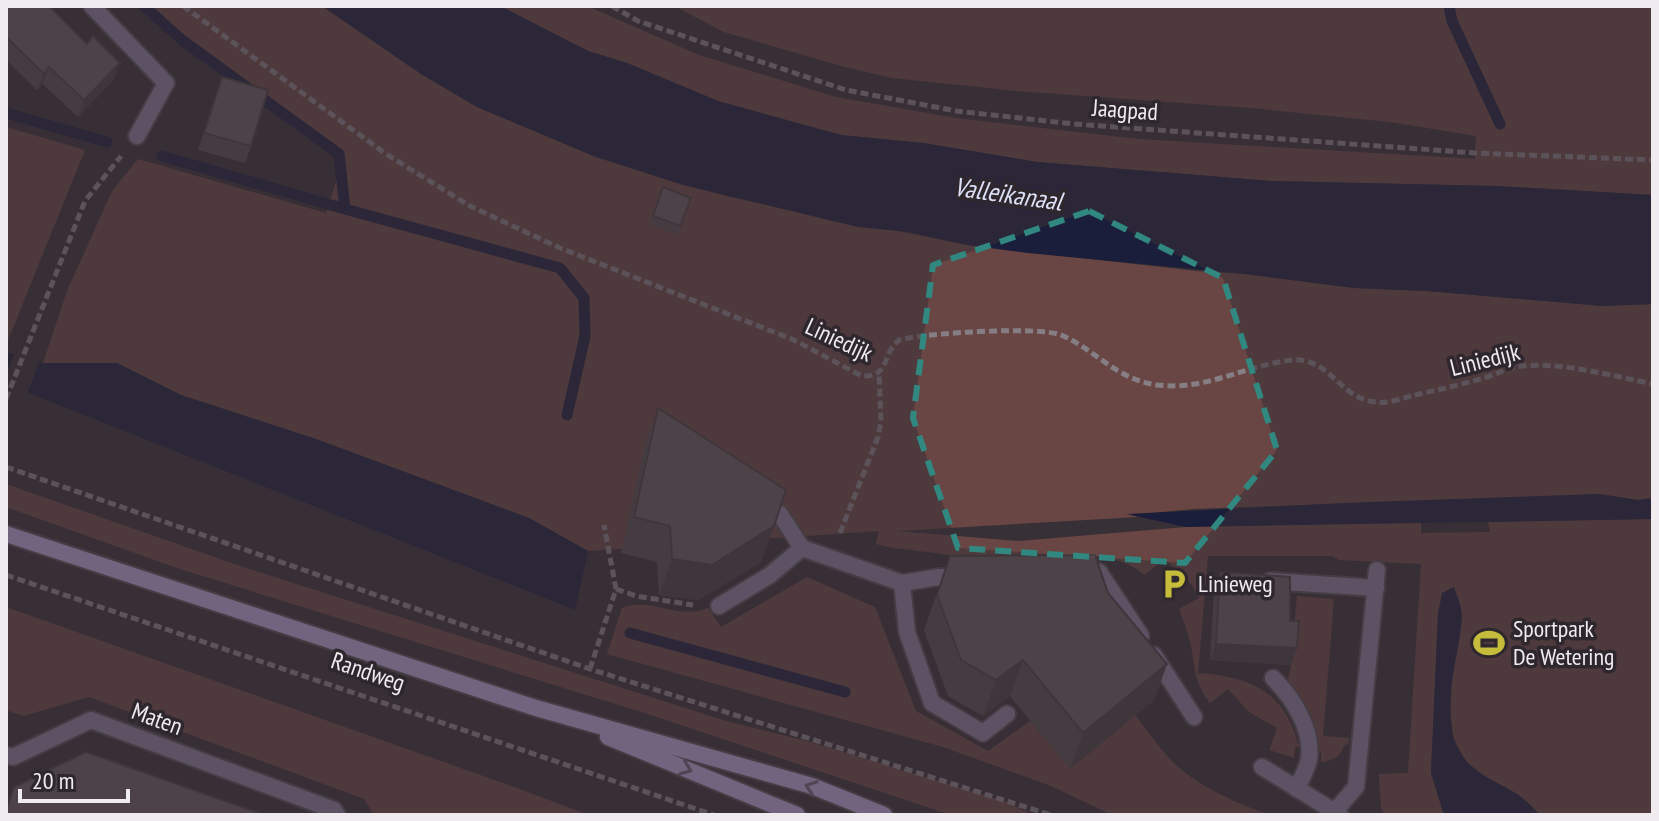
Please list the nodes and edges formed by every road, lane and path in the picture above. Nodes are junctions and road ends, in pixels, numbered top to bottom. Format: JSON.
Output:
{"nodes":[{"id":1,"x":92,"y":6,"type":"edge"},
{"id":2,"x":183,"y":6,"type":"edge"},
{"id":3,"x":612,"y":6,"type":"edge"},
{"id":4,"x":137,"y":136,"type":"joint"},
{"id":5,"x":1653,"y":160,"type":"edge"},
{"id":6,"x":879,"y":374,"type":"junction"},
{"id":7,"x":1653,"y":384,"type":"edge"},
{"id":8,"x":7,"y":397,"type":"edge"},
{"id":9,"x":6,"y":467,"type":"edge"},
{"id":10,"x":746,"y":493,"type":"edge"},
{"id":11,"x":849,"y":511,"type":"dead end"},
{"id":12,"x":604,"y":525,"type":"dead end"},
{"id":13,"x":6,"y":534,"type":"edge"},
{"id":14,"x":802,"y":548,"type":"junction"},
{"id":15,"x":1377,"y":570,"type":"dead end"},
{"id":16,"x":6,"y":575,"type":"edge"},
{"id":17,"x":1069,"y":575,"type":"edge"},
{"id":18,"x":982,"y":579,"type":"edge"},
{"id":19,"x":1258,"y":580,"type":"edge"},
{"id":20,"x":902,"y":583,"type":"junction"},
{"id":21,"x":1376,"y":588,"type":"junction"},
{"id":22,"x":616,"y":589,"type":"junction"},
{"id":23,"x":719,"y":606,"type":"joint"},
{"id":24,"x":590,"y":669,"type":"junction"},
{"id":25,"x":1273,"y":678,"type":"dead end"},
{"id":26,"x":536,"y":708,"type":"junction"},
{"id":27,"x":1007,"y":714,"type":"dead end"},
{"id":28,"x":1194,"y":717,"type":"dead end"},
{"id":29,"x":6,"y":755,"type":"edge"},
{"id":30,"x":1262,"y":767,"type":"dead end"},
{"id":31,"x":1297,"y":789,"type":"junction"},
{"id":32,"x":1338,"y":813,"type":"edge"},
{"id":33,"x":337,"y":815,"type":"edge"},
{"id":34,"x":714,"y":815,"type":"edge"},
{"id":35,"x":797,"y":815,"type":"edge"},
{"id":36,"x":884,"y":815,"type":"edge"},
{"id":37,"x":1051,"y":815,"type":"edge"}],
"edges":[{"from":1,"to":4,"type":"street"},
{"from":2,"to":6,"type":"path","name":"Liniedijk"},
{"from":3,"to":5,"type":"path","name":"Jaagpad"},
{"from":4,"to":8,"type":"path"},
{"from":6,"to":7,"type":"path","name":"Liniedijk"},
{"from":6,"to":11,"type":"path"},
{"from":9,"to":24,"type":"path"},
{"from":10,"to":14,"type":"street"},
{"from":12,"to":22,"type":"path"},
{"from":13,"to":26,"type":"main road","name":"Randweg"},
{"from":14,"to":20,"type":"street"},
{"from":14,"to":23,"type":"street"},
{"from":15,"to":21,"type":"street"},
{"from":16,"to":34,"type":"path","name":"Randweg"},
{"from":17,"to":28,"type":"street"},
{"from":18,"to":20,"type":"street"},
{"from":19,"to":21,"type":"street"},
{"from":20,"to":27,"type":"street"},
{"from":21,"to":32,"type":"street"},
{"from":22,"to":23,"type":"path"},
{"from":22,"to":24,"type":"path"},
{"from":24,"to":37,"type":"path"},
{"from":25,"to":31,"type":"street"},
{"from":26,"to":35,"type":"main road","name":"Randweg","one_way":true},
{"from":36,"to":26,"type":"main road","name":"Randweg","one_way":true},
{"from":29,"to":33,"type":"street","name":"Maten"},
{"from":30,"to":31,"type":"street"},
{"from":31,"to":32,"type":"street"}]}
